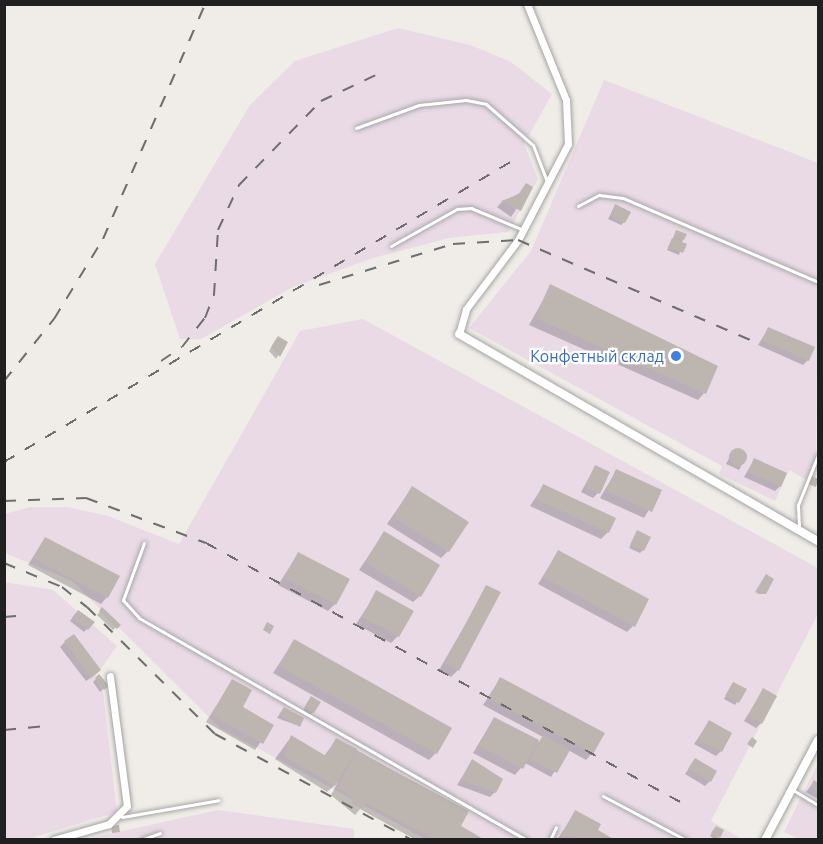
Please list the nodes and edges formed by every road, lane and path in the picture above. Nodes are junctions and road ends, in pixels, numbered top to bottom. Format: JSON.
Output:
{"nodes":[{"id":1,"x":527,"y":4,"type":"edge"},
{"id":2,"x":356,"y":128,"type":"dead end"},
{"id":3,"x":547,"y":187,"type":"junction"},
{"id":4,"x":578,"y":206,"type":"dead end"},
{"id":5,"x":523,"y":230,"type":"junction"},
{"id":6,"x":391,"y":246,"type":"dead end"},
{"id":7,"x":819,"y":282,"type":"edge"},
{"id":8,"x":459,"y":334,"type":"joint"},
{"id":9,"x":819,"y":455,"type":"edge"},
{"id":10,"x":800,"y":526,"type":"junction"},
{"id":11,"x":819,"y":541,"type":"edge"},
{"id":12,"x":144,"y":543,"type":"dead end"},
{"id":13,"x":110,"y":676,"type":"dead end"},
{"id":14,"x":819,"y":740,"type":"edge"},
{"id":15,"x":791,"y":789,"type":"junction"},
{"id":16,"x":603,"y":796,"type":"dead end"},
{"id":17,"x":219,"y":800,"type":"dead end"},
{"id":18,"x":819,"y":805,"type":"edge"},
{"id":19,"x":122,"y":817,"type":"junction"},
{"id":20,"x":556,"y":827,"type":"dead end"},
{"id":21,"x":159,"y":833,"type":"dead end"},
{"id":22,"x":53,"y":840,"type":"edge"},
{"id":23,"x":141,"y":840,"type":"edge"},
{"id":24,"x":527,"y":840,"type":"edge"},
{"id":25,"x":550,"y":840,"type":"edge"},
{"id":26,"x":686,"y":840,"type":"edge"},
{"id":27,"x":765,"y":840,"type":"edge"}],
"edges":[{"from":1,"to":3,"type":"street"},
{"from":2,"to":3,"type":"lane"},
{"from":3,"to":5,"type":"street"},
{"from":4,"to":7,"type":"lane"},
{"from":5,"to":6,"type":"lane"},
{"from":5,"to":8,"type":"street"},
{"from":8,"to":10,"type":"street"},
{"from":9,"to":10,"type":"lane"},
{"from":10,"to":11,"type":"street"},
{"from":12,"to":24,"type":"lane"},
{"from":13,"to":19,"type":"street"},
{"from":14,"to":15,"type":"street"},
{"from":15,"to":18,"type":"lane"},
{"from":15,"to":27,"type":"street"},
{"from":16,"to":26,"type":"lane"},
{"from":17,"to":19,"type":"lane"},
{"from":19,"to":22,"type":"street"},
{"from":20,"to":25,"type":"lane"},
{"from":21,"to":23,"type":"lane"}]}
